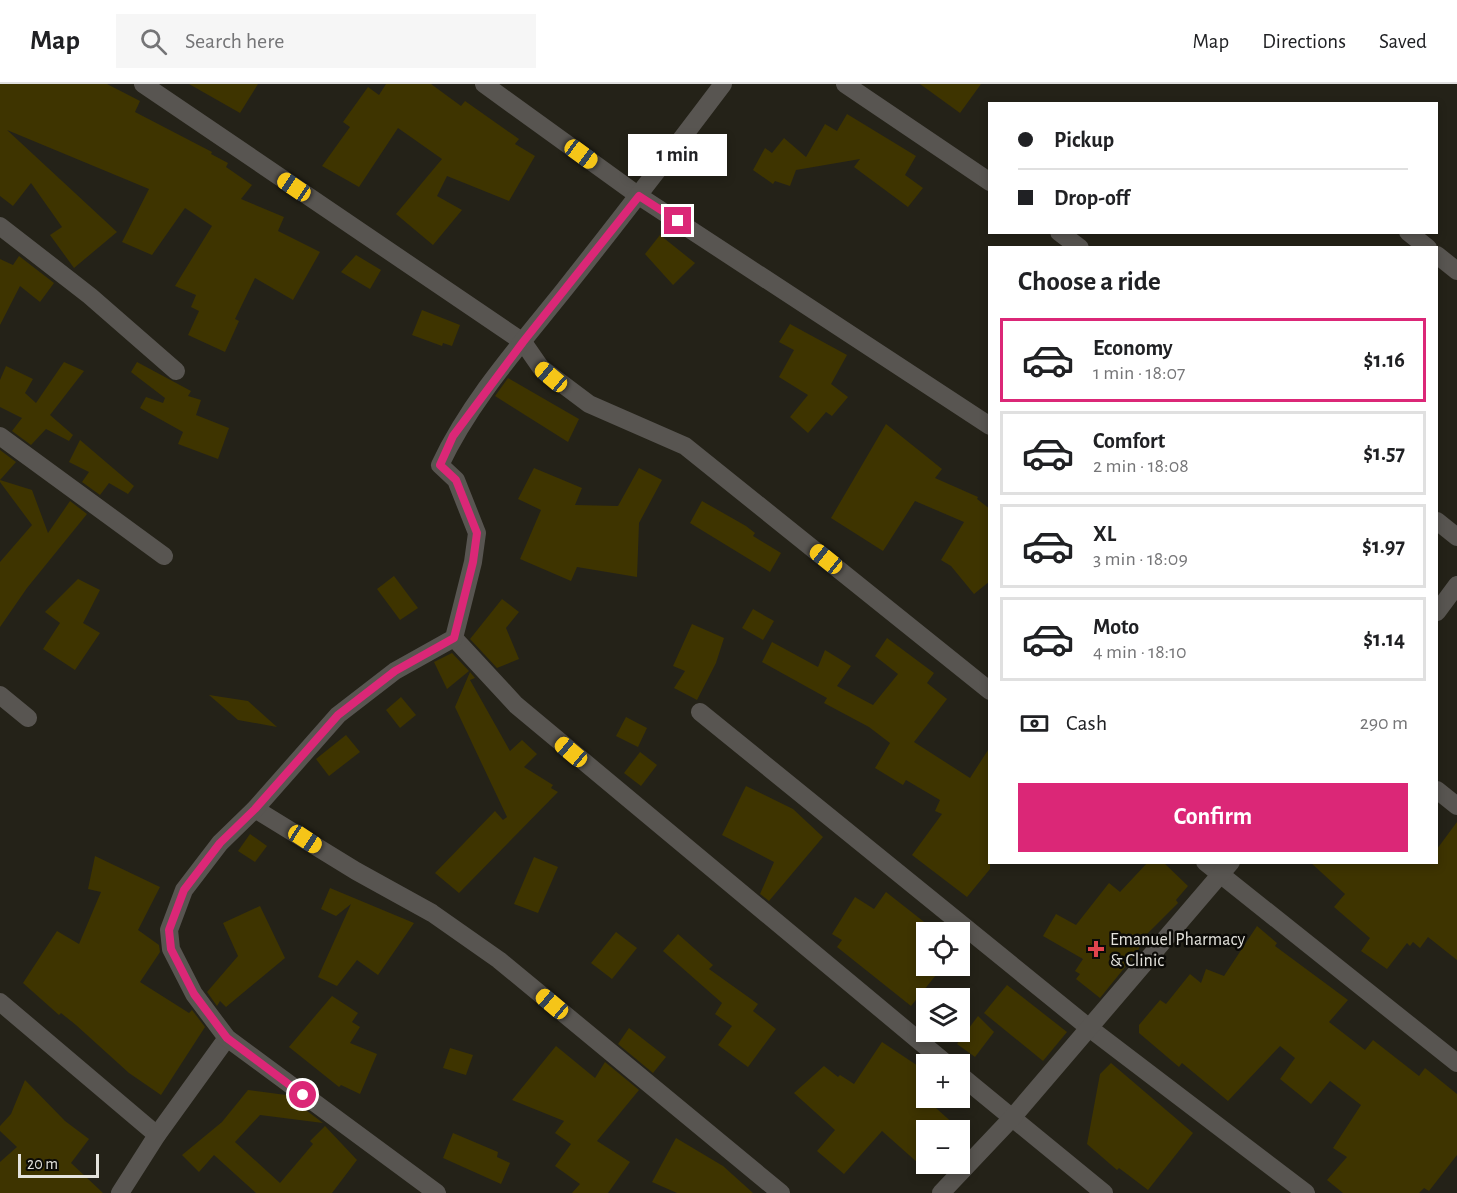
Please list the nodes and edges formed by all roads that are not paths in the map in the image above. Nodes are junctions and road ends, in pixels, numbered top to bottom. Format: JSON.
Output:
{"nodes":[{"id":1,"x":143,"y":84,"type":"edge"},
{"id":2,"x":484,"y":84,"type":"edge"},
{"id":3,"x":723,"y":84,"type":"edge"},
{"id":4,"x":845,"y":84,"type":"edge"},
{"id":5,"x":988,"y":181,"type":"edge"},
{"id":6,"x":639,"y":196,"type":"junction"},
{"id":7,"x":0,"y":226,"type":"edge"},
{"id":8,"x":1062,"y":234,"type":"edge"},
{"id":9,"x":1410,"y":234,"type":"edge"},
{"id":10,"x":1077,"y":246,"type":"edge"},
{"id":11,"x":1426,"y":246,"type":"edge"},
{"id":12,"x":1438,"y":256,"type":"edge"},
{"id":13,"x":1457,"y":271,"type":"edge"},
{"id":14,"x":523,"y":342,"type":"junction"},
{"id":15,"x":176,"y":371,"type":"dead end"},
{"id":16,"x":988,"y":425,"type":"edge"},
{"id":17,"x":0,"y":435,"type":"edge"},
{"id":18,"x":1438,"y":522,"type":"edge"},
{"id":19,"x":1457,"y":537,"type":"edge"},
{"id":20,"x":164,"y":556,"type":"dead end"},
{"id":21,"x":1457,"y":585,"type":"edge"},
{"id":22,"x":1438,"y":611,"type":"edge"},
{"id":23,"x":454,"y":638,"type":"junction"},
{"id":24,"x":988,"y":689,"type":"edge"},
{"id":25,"x":0,"y":695,"type":"edge"},
{"id":26,"x":700,"y":712,"type":"dead end"},
{"id":27,"x":28,"y":718,"type":"dead end"},
{"id":28,"x":1438,"y":791,"type":"edge"},
{"id":29,"x":1457,"y":806,"type":"edge"},
{"id":30,"x":255,"y":809,"type":"junction"},
{"id":31,"x":1211,"y":864,"type":"edge"},
{"id":32,"x":1226,"y":869,"type":"edge"},
{"id":33,"x":0,"y":1002,"type":"edge"},
{"id":34,"x":1088,"y":1027,"type":"junction"},
{"id":35,"x":227,"y":1038,"type":"junction"},
{"id":36,"x":935,"y":1054,"type":"edge"},
{"id":37,"x":1457,"y":1063,"type":"edge"},
{"id":38,"x":970,"y":1083,"type":"edge"},
{"id":39,"x":1012,"y":1118,"type":"junction"},
{"id":40,"x":156,"y":1135,"type":"junction"},
{"id":41,"x":125,"y":1191,"type":"edge"},
{"id":42,"x":437,"y":1193,"type":"edge"},
{"id":43,"x":781,"y":1193,"type":"edge"},
{"id":44,"x":941,"y":1193,"type":"edge"},
{"id":45,"x":1104,"y":1193,"type":"edge"},
{"id":46,"x":1306,"y":1193,"type":"edge"}],
"edges":[{"from":1,"to":14,"type":"street"},
{"from":2,"to":6,"type":"street"},
{"from":3,"to":6,"type":"street"},
{"from":4,"to":5,"type":"street"},
{"from":6,"to":14,"type":"street"},
{"from":6,"to":16,"type":"street"},
{"from":7,"to":15,"type":"street"},
{"from":8,"to":10,"type":"street"},
{"from":9,"to":11,"type":"street"},
{"from":12,"to":13,"type":"street"},
{"from":14,"to":23,"type":"street"},
{"from":14,"to":24,"type":"street"},
{"from":17,"to":20,"type":"street"},
{"from":18,"to":19,"type":"street"},
{"from":21,"to":22,"type":"street"},
{"from":23,"to":30,"type":"street"},
{"from":23,"to":36,"type":"street"},
{"from":25,"to":27,"type":"street"},
{"from":26,"to":34,"type":"street"},
{"from":28,"to":29,"type":"street"},
{"from":30,"to":35,"type":"street"},
{"from":30,"to":43,"type":"street"},
{"from":31,"to":32,"type":"street"},
{"from":32,"to":34,"type":"street"},
{"from":32,"to":37,"type":"street"},
{"from":33,"to":40,"type":"street"},
{"from":34,"to":39,"type":"street"},
{"from":34,"to":46,"type":"street"},
{"from":35,"to":40,"type":"street"},
{"from":35,"to":42,"type":"street"},
{"from":38,"to":39,"type":"street"},
{"from":39,"to":44,"type":"street"},
{"from":39,"to":45,"type":"street"},
{"from":40,"to":41,"type":"street"}]}
